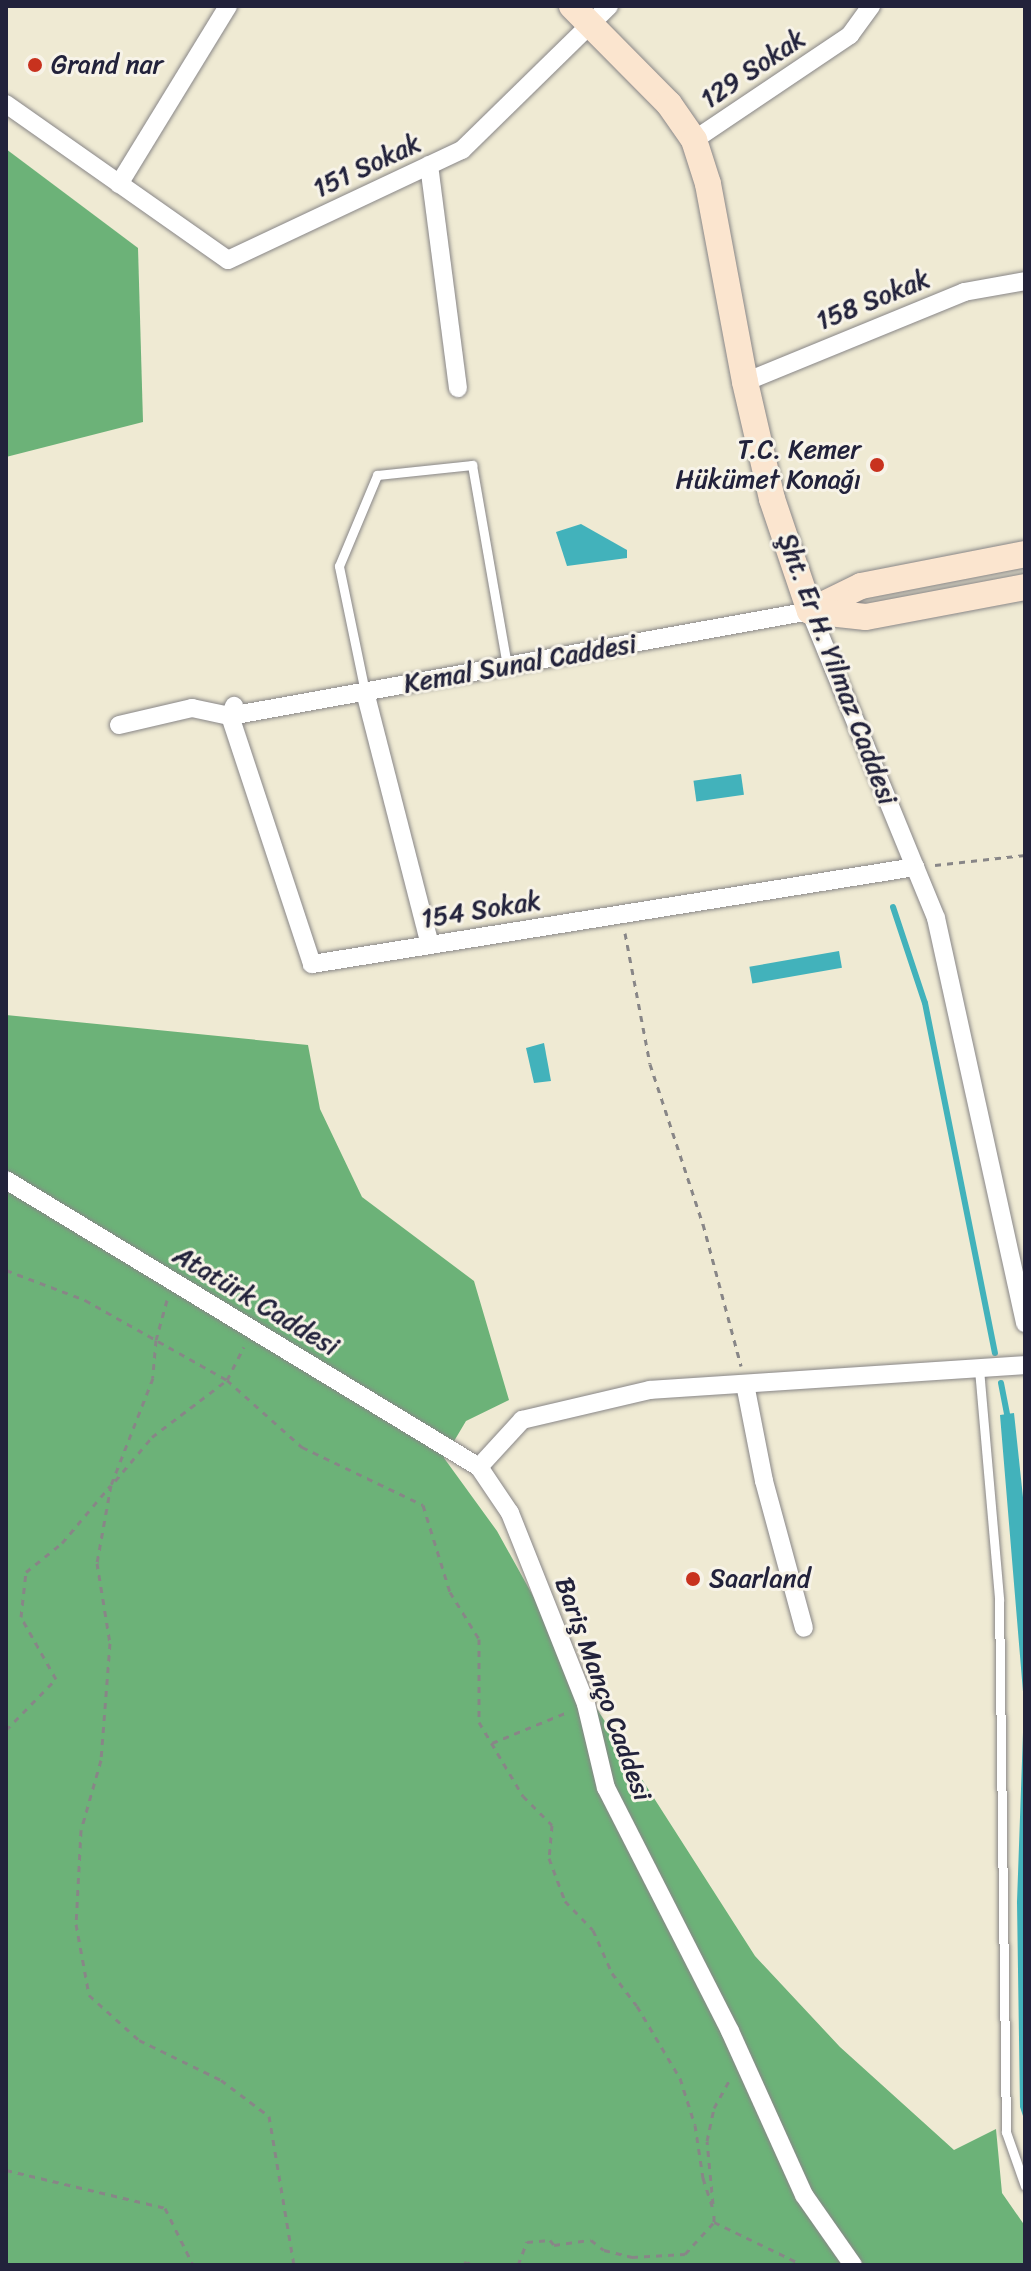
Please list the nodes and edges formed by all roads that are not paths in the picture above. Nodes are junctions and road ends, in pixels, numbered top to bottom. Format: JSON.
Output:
{"nodes":[{"id":1,"x":228,"y":6,"type":"edge"},
{"id":2,"x":871,"y":6,"type":"edge"},
{"id":3,"x":591,"y":12,"type":"edge"},
{"id":4,"x":6,"y":104,"type":"edge"},
{"id":5,"x":694,"y":140,"type":"junction"},
{"id":6,"x":429,"y":165,"type":"junction"},
{"id":7,"x":119,"y":184,"type":"junction"},
{"id":8,"x":1025,"y":281,"type":"edge"},
{"id":9,"x":745,"y":382,"type":"junction"},
{"id":10,"x":458,"y":388,"type":"dead end"},
{"id":11,"x":1025,"y":554,"type":"edge"},
{"id":12,"x":961,"y":567,"type":"junction"},
{"id":13,"x":1025,"y":587,"type":"edge"},
{"id":14,"x":966,"y":598,"type":"junction"},
{"id":15,"x":810,"y":611,"type":"junction"},
{"id":16,"x":507,"y":666,"type":"junction"},
{"id":17,"x":365,"y":692,"type":"junction"},
{"id":18,"x":232,"y":711,"type":"junction"},
{"id":19,"x":119,"y":725,"type":"dead end"},
{"id":20,"x":915,"y":867,"type":"junction"},
{"id":21,"x":430,"y":945,"type":"junction"},
{"id":22,"x":6,"y":1180,"type":"edge"},
{"id":23,"x":1025,"y":1323,"type":"edge"},
{"id":24,"x":1025,"y":1365,"type":"edge"},
{"id":25,"x":979,"y":1369,"type":"junction"},
{"id":26,"x":745,"y":1384,"type":"junction"},
{"id":27,"x":479,"y":1467,"type":"junction"},
{"id":28,"x":804,"y":1628,"type":"dead end"},
{"id":29,"x":1025,"y":2186,"type":"edge"},
{"id":30,"x":853,"y":2265,"type":"edge"}],
"edges":[{"from":1,"to":7,"type":"street"},
{"from":2,"to":5,"type":"street","name":"129 Sokak"},
{"from":3,"to":5,"type":"street","name":"Şht. Er H. Yilmaz Caddesi"},
{"from":3,"to":6,"type":"street","name":"151 Sokak"},
{"from":4,"to":7,"type":"street"},
{"from":5,"to":9,"type":"street","name":"Şht. Er H. Yilmaz Caddesi"},
{"from":6,"to":7,"type":"street","name":"151 Sokak"},
{"from":6,"to":10,"type":"street"},
{"from":8,"to":9,"type":"street","name":"158 Sokak"},
{"from":9,"to":15,"type":"street","name":"Şht. Er H. Yilmaz Caddesi"},
{"from":11,"to":12,"type":"street","name":"Kemal Sunal Caddesi"},
{"from":12,"to":14,"type":"street"},
{"from":12,"to":15,"type":"street","name":"Kemal Sunal Caddesi"},
{"from":13,"to":14,"type":"street","name":"Kemal Sunal Caddesi"},
{"from":14,"to":15,"type":"street","name":"Kemal Sunal Caddesi"},
{"from":15,"to":16,"type":"street","name":"Kemal Sunal Caddesi"},
{"from":15,"to":20,"type":"street","name":"Şht. Er H. Yilmaz Caddesi"},
{"from":16,"to":17,"type":"street","name":"Kemal Sunal Caddesi"},
{"from":16,"to":17,"type":"lane"},
{"from":17,"to":18,"type":"street","name":"Kemal Sunal Caddesi"},
{"from":17,"to":21,"type":"street"},
{"from":18,"to":19,"type":"street"},
{"from":18,"to":21,"type":"street","name":"154 Sokak"},
{"from":20,"to":21,"type":"street","name":"154 Sokak"},
{"from":20,"to":23,"type":"street","name":"Şht. Er H. Yilmaz Caddesi"},
{"from":22,"to":27,"type":"street","name":"Atatürk Caddesi"},
{"from":24,"to":25,"type":"street"},
{"from":25,"to":26,"type":"street"},
{"from":25,"to":29,"type":"lane"},
{"from":26,"to":27,"type":"street"},
{"from":26,"to":28,"type":"street"},
{"from":27,"to":30,"type":"street","name":"Bariş Manço Caddesi"}]}
